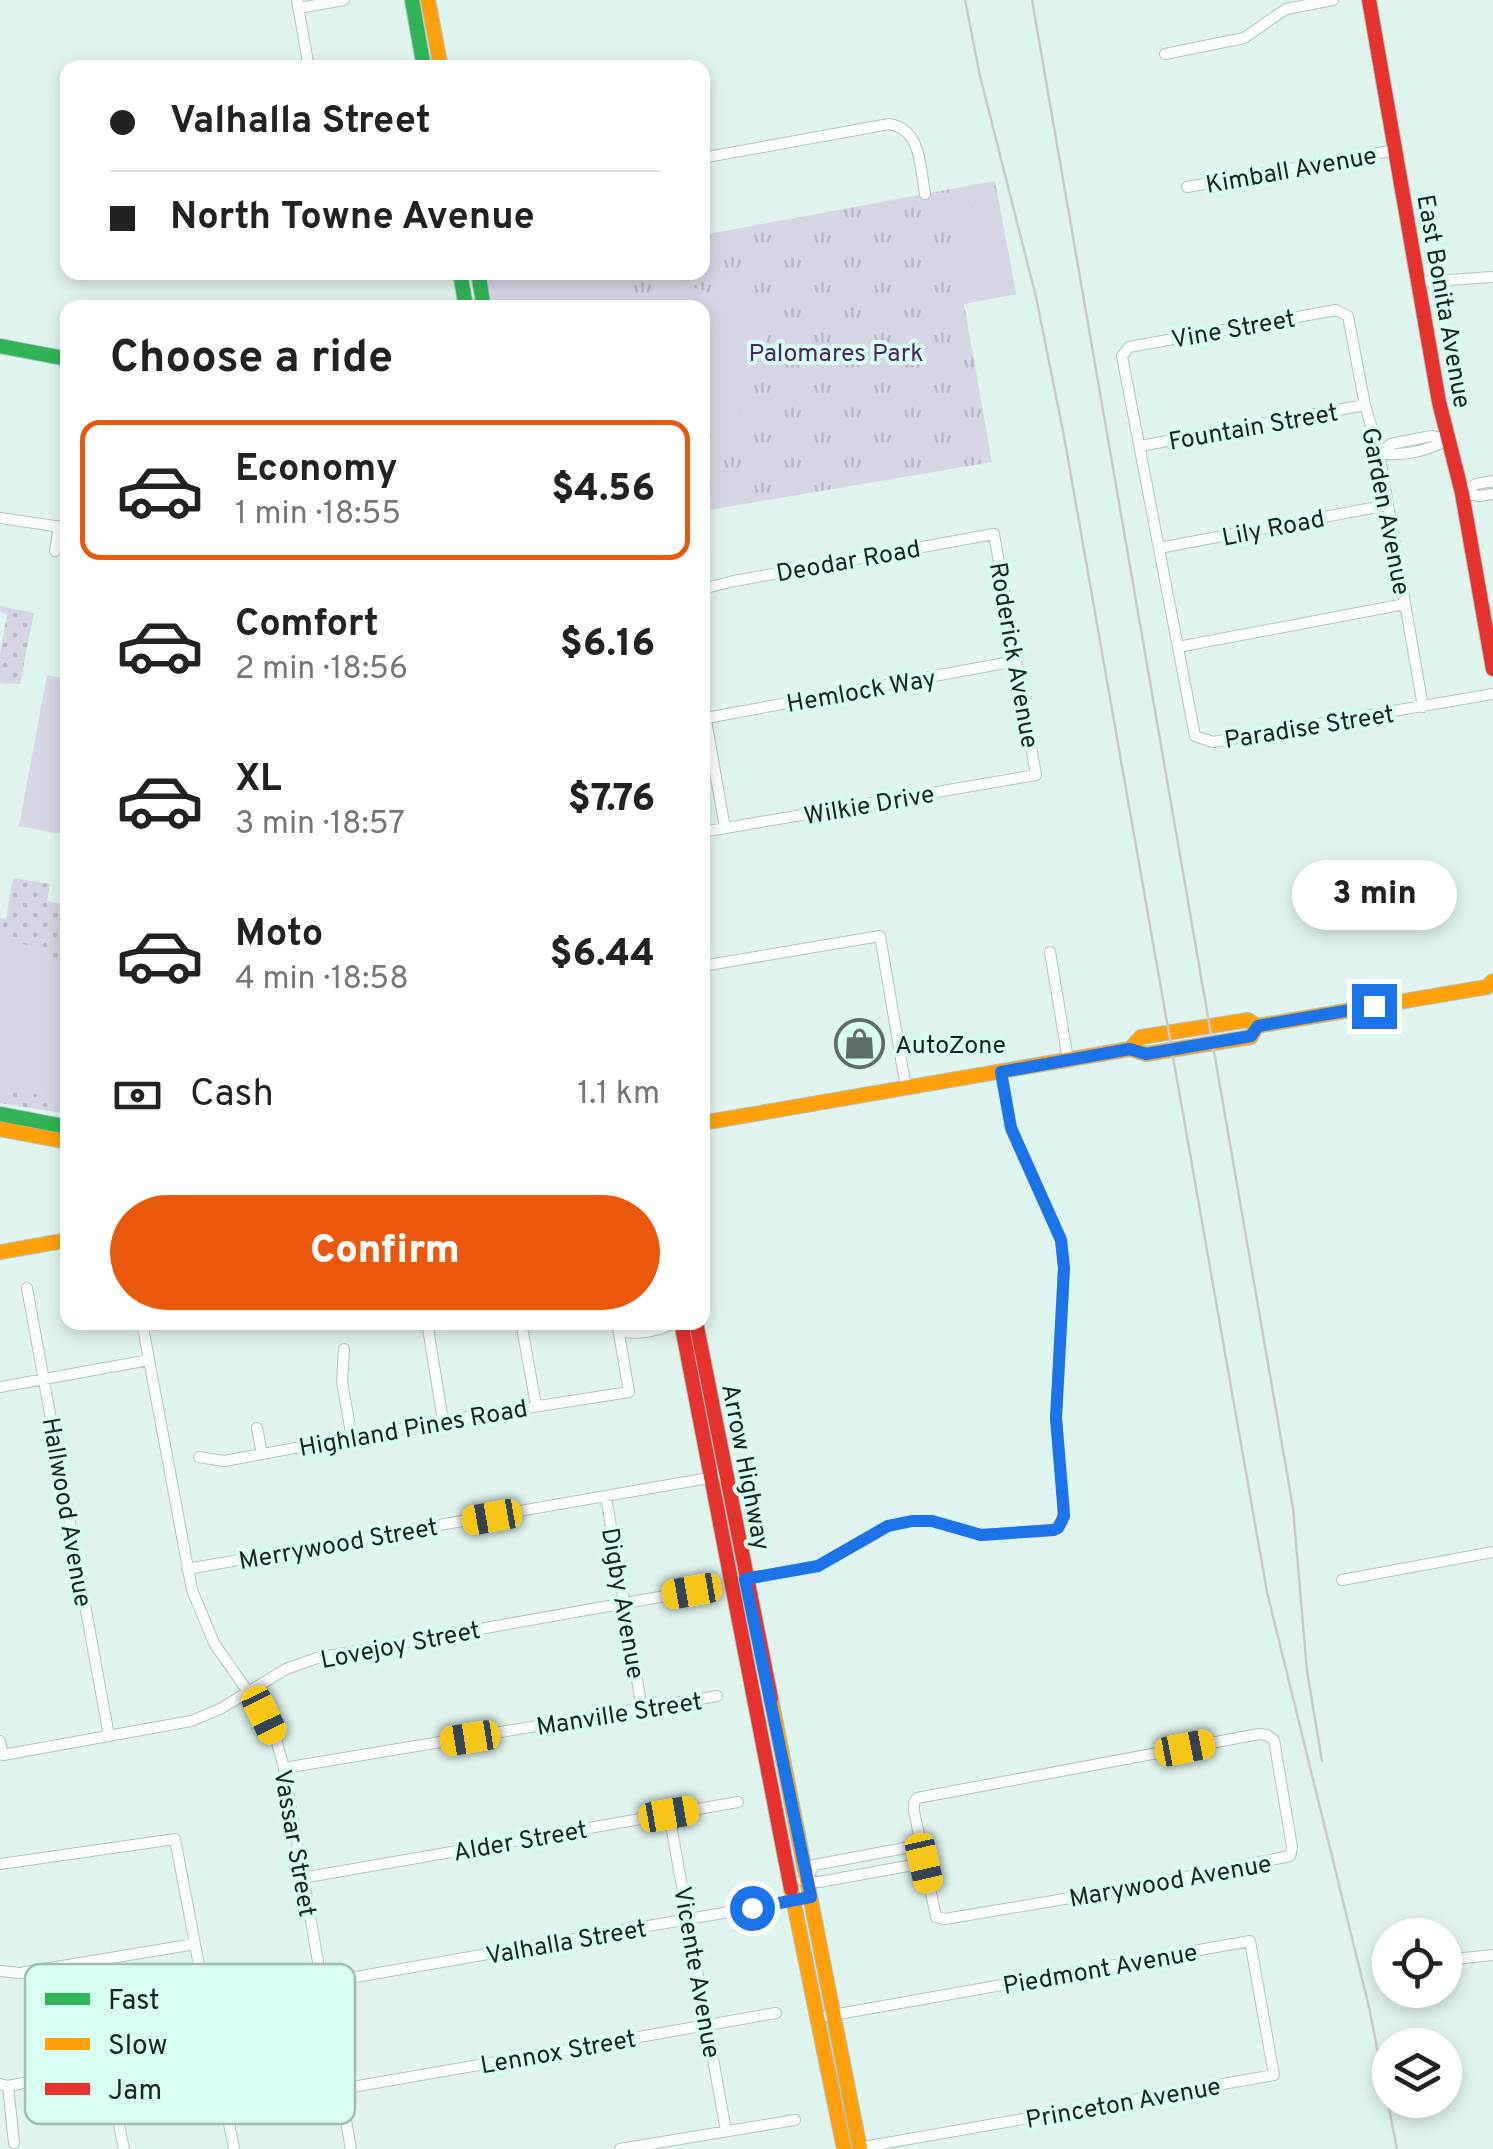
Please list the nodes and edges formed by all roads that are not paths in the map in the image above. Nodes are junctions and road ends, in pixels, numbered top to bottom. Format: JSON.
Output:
{"nodes":[{"id":1,"x":344,"y":0,"type":"edge"},
{"id":2,"x":412,"y":0,"type":"edge"},
{"id":3,"x":428,"y":0,"type":"edge"},
{"id":4,"x":1332,"y":0,"type":"edge"},
{"id":5,"x":1369,"y":0,"type":"edge"},
{"id":6,"x":298,"y":4,"type":"edge"},
{"id":7,"x":1164,"y":54,"type":"dead end"},
{"id":8,"x":308,"y":60,"type":"edge"},
{"id":9,"x":423,"y":60,"type":"edge"},
{"id":10,"x":439,"y":60,"type":"edge"},
{"id":11,"x":1396,"y":150,"type":"junction"},
{"id":12,"x":710,"y":157,"type":"edge"},
{"id":13,"x":1187,"y":188,"type":"dead end"},
{"id":14,"x":925,"y":194,"type":"dead end"},
{"id":15,"x":1493,"y":277,"type":"edge"},
{"id":16,"x":1418,"y":282,"type":"junction"},
{"id":17,"x":1348,"y":316,"type":"joint"},
{"id":18,"x":0,"y":346,"type":"edge"},
{"id":19,"x":60,"y":357,"type":"edge"},
{"id":20,"x":1365,"y":405,"type":"junction"},
{"id":21,"x":1448,"y":439,"type":"junction"},
{"id":22,"x":1140,"y":446,"type":"junction"},
{"id":23,"x":1379,"y":453,"type":"junction"},
{"id":24,"x":1493,"y":482,"type":"edge"},
{"id":25,"x":1462,"y":493,"type":"junction"},
{"id":26,"x":1493,"y":494,"type":"edge"},
{"id":27,"x":1388,"y":505,"type":"junction"},
{"id":28,"x":0,"y":518,"type":"edge"},
{"id":29,"x":60,"y":527,"type":"edge"},
{"id":30,"x":994,"y":534,"type":"joint"},
{"id":31,"x":60,"y":536,"type":"edge"},
{"id":32,"x":1159,"y":548,"type":"junction"},
{"id":33,"x":55,"y":551,"type":"dead end"},
{"id":34,"x":710,"y":588,"type":"edge"},
{"id":35,"x":1405,"y":604,"type":"junction"},
{"id":36,"x":1178,"y":647,"type":"junction"},
{"id":37,"x":1016,"y":662,"type":"junction"},
{"id":38,"x":1493,"y":669,"type":"edge"},
{"id":39,"x":1493,"y":694,"type":"edge"},
{"id":40,"x":1423,"y":707,"type":"junction"},
{"id":41,"x":710,"y":717,"type":"edge"},
{"id":42,"x":710,"y":741,"type":"edge"},
{"id":43,"x":1036,"y":775,"type":"joint"},
{"id":44,"x":725,"y":828,"type":"junction"},
{"id":45,"x":710,"y":831,"type":"edge"},
{"id":46,"x":1050,"y":952,"type":"dead end"},
{"id":47,"x":710,"y":965,"type":"edge"},
{"id":48,"x":1491,"y":985,"type":"edge"},
{"id":49,"x":1068,"y":1060,"type":"junction"},
{"id":50,"x":1001,"y":1072,"type":"junction"},
{"id":51,"x":906,"y":1088,"type":"junction"},
{"id":52,"x":0,"y":1114,"type":"edge"},
{"id":53,"x":710,"y":1122,"type":"edge"},
{"id":54,"x":60,"y":1125,"type":"edge"},
{"id":55,"x":0,"y":1129,"type":"edge"},
{"id":56,"x":60,"y":1140,"type":"edge"},
{"id":57,"x":60,"y":1241,"type":"edge"},
{"id":58,"x":0,"y":1252,"type":"edge"},
{"id":59,"x":27,"y":1288,"type":"dead end"},
{"id":60,"x":144,"y":1330,"type":"edge"},
{"id":61,"x":428,"y":1330,"type":"edge"},
{"id":62,"x":522,"y":1330,"type":"edge"},
{"id":63,"x":621,"y":1330,"type":"edge"},
{"id":64,"x":624,"y":1330,"type":"edge"},
{"id":65,"x":651,"y":1330,"type":"edge"},
{"id":66,"x":680,"y":1330,"type":"edge"},
{"id":67,"x":698,"y":1330,"type":"edge"},
{"id":68,"x":344,"y":1349,"type":"dead end"},
{"id":69,"x":150,"y":1360,"type":"junction"},
{"id":70,"x":45,"y":1380,"type":"junction"},
{"id":71,"x":0,"y":1386,"type":"edge"},
{"id":72,"x":536,"y":1405,"type":"junction"},
{"id":73,"x":443,"y":1421,"type":"junction"},
{"id":74,"x":257,"y":1428,"type":"dead end"},
{"id":75,"x":352,"y":1438,"type":"junction"},
{"id":76,"x":262,"y":1454,"type":"junction"},
{"id":77,"x":198,"y":1457,"type":"dead end"},
{"id":78,"x":726,"y":1475,"type":"junction"},
{"id":79,"x":710,"y":1478,"type":"junction"},
{"id":80,"x":606,"y":1497,"type":"junction"},
{"id":81,"x":1493,"y":1552,"type":"edge"},
{"id":82,"x":187,"y":1569,"type":"junction"},
{"id":83,"x":745,"y":1579,"type":"junction"},
{"id":84,"x":1342,"y":1580,"type":"dead end"},
{"id":85,"x":692,"y":1591,"type":"dead end"},
{"id":86,"x":624,"y":1604,"type":"junction"},
{"id":87,"x":248,"y":1692,"type":"junction"},
{"id":88,"x":717,"y":1696,"type":"dead end"},
{"id":89,"x":642,"y":1710,"type":"junction"},
{"id":90,"x":108,"y":1736,"type":"junction"},
{"id":91,"x":0,"y":1741,"type":"edge"},
{"id":92,"x":284,"y":1768,"type":"junction"},
{"id":93,"x":738,"y":1802,"type":"dead end"},
{"id":94,"x":669,"y":1814,"type":"junction"},
{"id":95,"x":921,"y":1846,"type":"junction"},
{"id":96,"x":924,"y":1863,"type":"junction"},
{"id":97,"x":0,"y":1864,"type":"edge"},
{"id":98,"x":302,"y":1878,"type":"junction"},
{"id":99,"x":807,"y":1879,"type":"junction"},
{"id":100,"x":789,"y":1882,"type":"junction"},
{"id":101,"x":811,"y":1897,"type":"junction"},
{"id":102,"x":793,"y":1900,"type":"junction"},
{"id":103,"x":690,"y":1920,"type":"junction"},
{"id":104,"x":195,"y":1944,"type":"junction"},
{"id":105,"x":1493,"y":1955,"type":"edge"},
{"id":106,"x":1462,"y":1958,"type":"edge"},
{"id":107,"x":74,"y":1964,"type":"edge"},
{"id":108,"x":199,"y":1964,"type":"edge"},
{"id":109,"x":318,"y":1964,"type":"edge"},
{"id":110,"x":0,"y":1971,"type":"edge"},
{"id":111,"x":25,"y":1972,"type":"edge"},
{"id":112,"x":355,"y":1977,"type":"edge"},
{"id":113,"x":776,"y":2013,"type":"dead end"},
{"id":114,"x":834,"y":2015,"type":"junction"},
{"id":115,"x":816,"y":2018,"type":"junction"},
{"id":116,"x":708,"y":2025,"type":"junction"},
{"id":117,"x":1274,"y":2075,"type":"joint"},
{"id":118,"x":4,"y":2085,"type":"edge"},
{"id":119,"x":355,"y":2088,"type":"edge"},
{"id":120,"x":795,"y":2120,"type":"dead end"},
{"id":121,"x":119,"y":2124,"type":"edge"},
{"id":122,"x":229,"y":2124,"type":"edge"},
{"id":123,"x":346,"y":2124,"type":"edge"},
{"id":124,"x":726,"y":2131,"type":"junction"},
{"id":125,"x":14,"y":2144,"type":"dead end"},
{"id":126,"x":124,"y":2149,"type":"edge"},
{"id":127,"x":234,"y":2149,"type":"edge"},
{"id":128,"x":350,"y":2149,"type":"edge"},
{"id":129,"x":620,"y":2149,"type":"edge"},
{"id":130,"x":844,"y":2149,"type":"edge"},
{"id":131,"x":858,"y":2149,"type":"edge"}],
"edges":[{"from":1,"to":6,"type":"street"},
{"from":2,"to":9,"type":"main road"},
{"from":3,"to":10,"type":"main road"},
{"from":4,"to":7,"type":"street"},
{"from":5,"to":11,"type":"main road","name":"East Bonita Avenue"},
{"from":6,"to":8,"type":"street"},
{"from":11,"to":13,"type":"street","name":"Kimball Avenue"},
{"from":11,"to":16,"type":"main road","name":"East Bonita Avenue"},
{"from":12,"to":14,"type":"street"},
{"from":15,"to":16,"type":"street"},
{"from":16,"to":21,"type":"main road","name":"East Bonita Avenue"},
{"from":17,"to":20,"type":"street","name":"Garden Avenue"},
{"from":17,"to":22,"type":"street","name":"Vine Street"},
{"from":18,"to":19,"type":"main road"},
{"from":20,"to":22,"type":"street","name":"Fountain Street"},
{"from":20,"to":23,"type":"street","name":"Garden Avenue"},
{"from":21,"to":23,"type":"street"},
{"from":21,"to":25,"type":"main road","name":"East Bonita Avenue"},
{"from":22,"to":32,"type":"street"},
{"from":23,"to":27,"type":"street","name":"Garden Avenue"},
{"from":24,"to":25,"type":"street"},
{"from":25,"to":26,"type":"street"},
{"from":25,"to":38,"type":"main road","name":"East Bonita Avenue"},
{"from":27,"to":32,"type":"street","name":"Lily Road"},
{"from":27,"to":35,"type":"street","name":"Garden Avenue"},
{"from":28,"to":29,"type":"street"},
{"from":30,"to":34,"type":"street","name":"Deodar Road"},
{"from":30,"to":37,"type":"street","name":"Roderick Avenue"},
{"from":31,"to":33,"type":"street"},
{"from":32,"to":36,"type":"street"},
{"from":35,"to":36,"type":"street"},
{"from":35,"to":40,"type":"street","name":"Garden Avenue"},
{"from":36,"to":40,"type":"street","name":"Paradise Street"},
{"from":37,"to":41,"type":"street","name":"Hemlock Way"},
{"from":37,"to":43,"type":"street","name":"Roderick Avenue"},
{"from":39,"to":40,"type":"street","name":"Paradise Street"},
{"from":42,"to":44,"type":"street"},
{"from":43,"to":44,"type":"street","name":"Wilkie Drive"},
{"from":44,"to":45,"type":"street","name":"Wilkie Drive"},
{"from":46,"to":49,"type":"street"},
{"from":47,"to":51,"type":"street"},
{"from":48,"to":49,"type":"main road"},
{"from":49,"to":50,"type":"main road"},
{"from":50,"to":51,"type":"main road"},
{"from":50,"to":83,"type":"street"},
{"from":51,"to":53,"type":"main road"},
{"from":52,"to":54,"type":"main road"},
{"from":55,"to":56,"type":"main road"},
{"from":57,"to":58,"type":"main road"},
{"from":59,"to":70,"type":"street","name":"Hallwood Avenue"},
{"from":60,"to":69,"type":"street","name":"Vassar Street"},
{"from":61,"to":73,"type":"street"},
{"from":62,"to":72,"type":"street"},
{"from":63,"to":72,"type":"street","name":"Highland Pines Road"},
{"from":64,"to":65,"type":"street"},
{"from":66,"to":79,"type":"main road","name":"Arrow Highway"},
{"from":67,"to":78,"type":"main road","name":"Arrow Highway"},
{"from":68,"to":75,"type":"street"},
{"from":69,"to":70,"type":"street"},
{"from":69,"to":82,"type":"street","name":"Vassar Street"},
{"from":70,"to":71,"type":"street"},
{"from":70,"to":90,"type":"street","name":"Hallwood Avenue"},
{"from":72,"to":73,"type":"street","name":"Highland Pines Road"},
{"from":73,"to":75,"type":"street","name":"Highland Pines Road"},
{"from":74,"to":76,"type":"street"},
{"from":75,"to":76,"type":"street","name":"Highland Pines Road"},
{"from":76,"to":77,"type":"street","name":"Highland Pines Road"},
{"from":78,"to":79,"type":"street","name":"Merrywood Street"},
{"from":78,"to":83,"type":"main road","name":"Arrow Highway"},
{"from":79,"to":80,"type":"street","name":"Merrywood Street"},
{"from":79,"to":100,"type":"main road","name":"Arrow Highway"},
{"from":80,"to":82,"type":"street","name":"Merrywood Street"},
{"from":80,"to":86,"type":"street","name":"Digby Avenue"},
{"from":81,"to":84,"type":"street"},
{"from":82,"to":87,"type":"street","name":"Vassar Street"},
{"from":83,"to":99,"type":"main road","name":"Arrow Highway"},
{"from":85,"to":86,"type":"street","name":"Lovejoy Street"},
{"from":86,"to":87,"type":"street","name":"Lovejoy Street"},
{"from":86,"to":89,"type":"street","name":"Digby Avenue"},
{"from":87,"to":90,"type":"street","name":"Lovejoy Street"},
{"from":87,"to":92,"type":"street","name":"Vassar Street"},
{"from":88,"to":89,"type":"street","name":"Manville Street"},
{"from":89,"to":92,"type":"street","name":"Manville Street"},
{"from":90,"to":91,"type":"street","name":"Lovejoy Street"},
{"from":92,"to":98,"type":"street","name":"Vassar Street"},
{"from":93,"to":94,"type":"street","name":"Alder Street"},
{"from":94,"to":98,"type":"street","name":"Alder Street"},
{"from":94,"to":103,"type":"street","name":"Vicente Avenue"},
{"from":95,"to":96,"type":"street","name":"Marywood Avenue"},
{"from":95,"to":96,"type":"street","name":"Marywood Avenue"},
{"from":95,"to":99,"type":"street"},
{"from":96,"to":99,"type":"street"},
{"from":97,"to":104,"type":"street"},
{"from":98,"to":109,"type":"street","name":"Vassar Street"},
{"from":99,"to":100,"type":"street"},
{"from":99,"to":101,"type":"main road","name":"Arrow Highway"},
{"from":100,"to":102,"type":"main road","name":"Arrow Highway"},
{"from":101,"to":102,"type":"street","name":"Valhalla Street"},
{"from":101,"to":114,"type":"main road","name":"Arrow Highway"},
{"from":102,"to":103,"type":"street","name":"Valhalla Street"},
{"from":102,"to":115,"type":"main road","name":"Arrow Highway"},
{"from":103,"to":112,"type":"street","name":"Valhalla Street"},
{"from":103,"to":116,"type":"street","name":"Vicente Avenue"},
{"from":104,"to":107,"type":"street"},
{"from":104,"to":108,"type":"street"},
{"from":105,"to":106,"type":"street"},
{"from":110,"to":111,"type":"street"},
{"from":113,"to":116,"type":"street","name":"Lennox Street"},
{"from":114,"to":115,"type":"street","name":"Piedmont Avenue"},
{"from":114,"to":117,"type":"street","name":"Piedmont Avenue"},
{"from":114,"to":131,"type":"main road","name":"Arrow Highway"},
{"from":115,"to":130,"type":"main road","name":"Arrow Highway"},
{"from":116,"to":119,"type":"street","name":"Lennox Street"},
{"from":116,"to":124,"type":"street","name":"Vicente Avenue"},
{"from":117,"to":131,"type":"street","name":"Princeton Avenue"},
{"from":118,"to":125,"type":"street"},
{"from":120,"to":124,"type":"street"},
{"from":121,"to":126,"type":"street"},
{"from":122,"to":127,"type":"street"},
{"from":123,"to":128,"type":"street","name":"Vassar Street"},
{"from":124,"to":129,"type":"street"}]}
